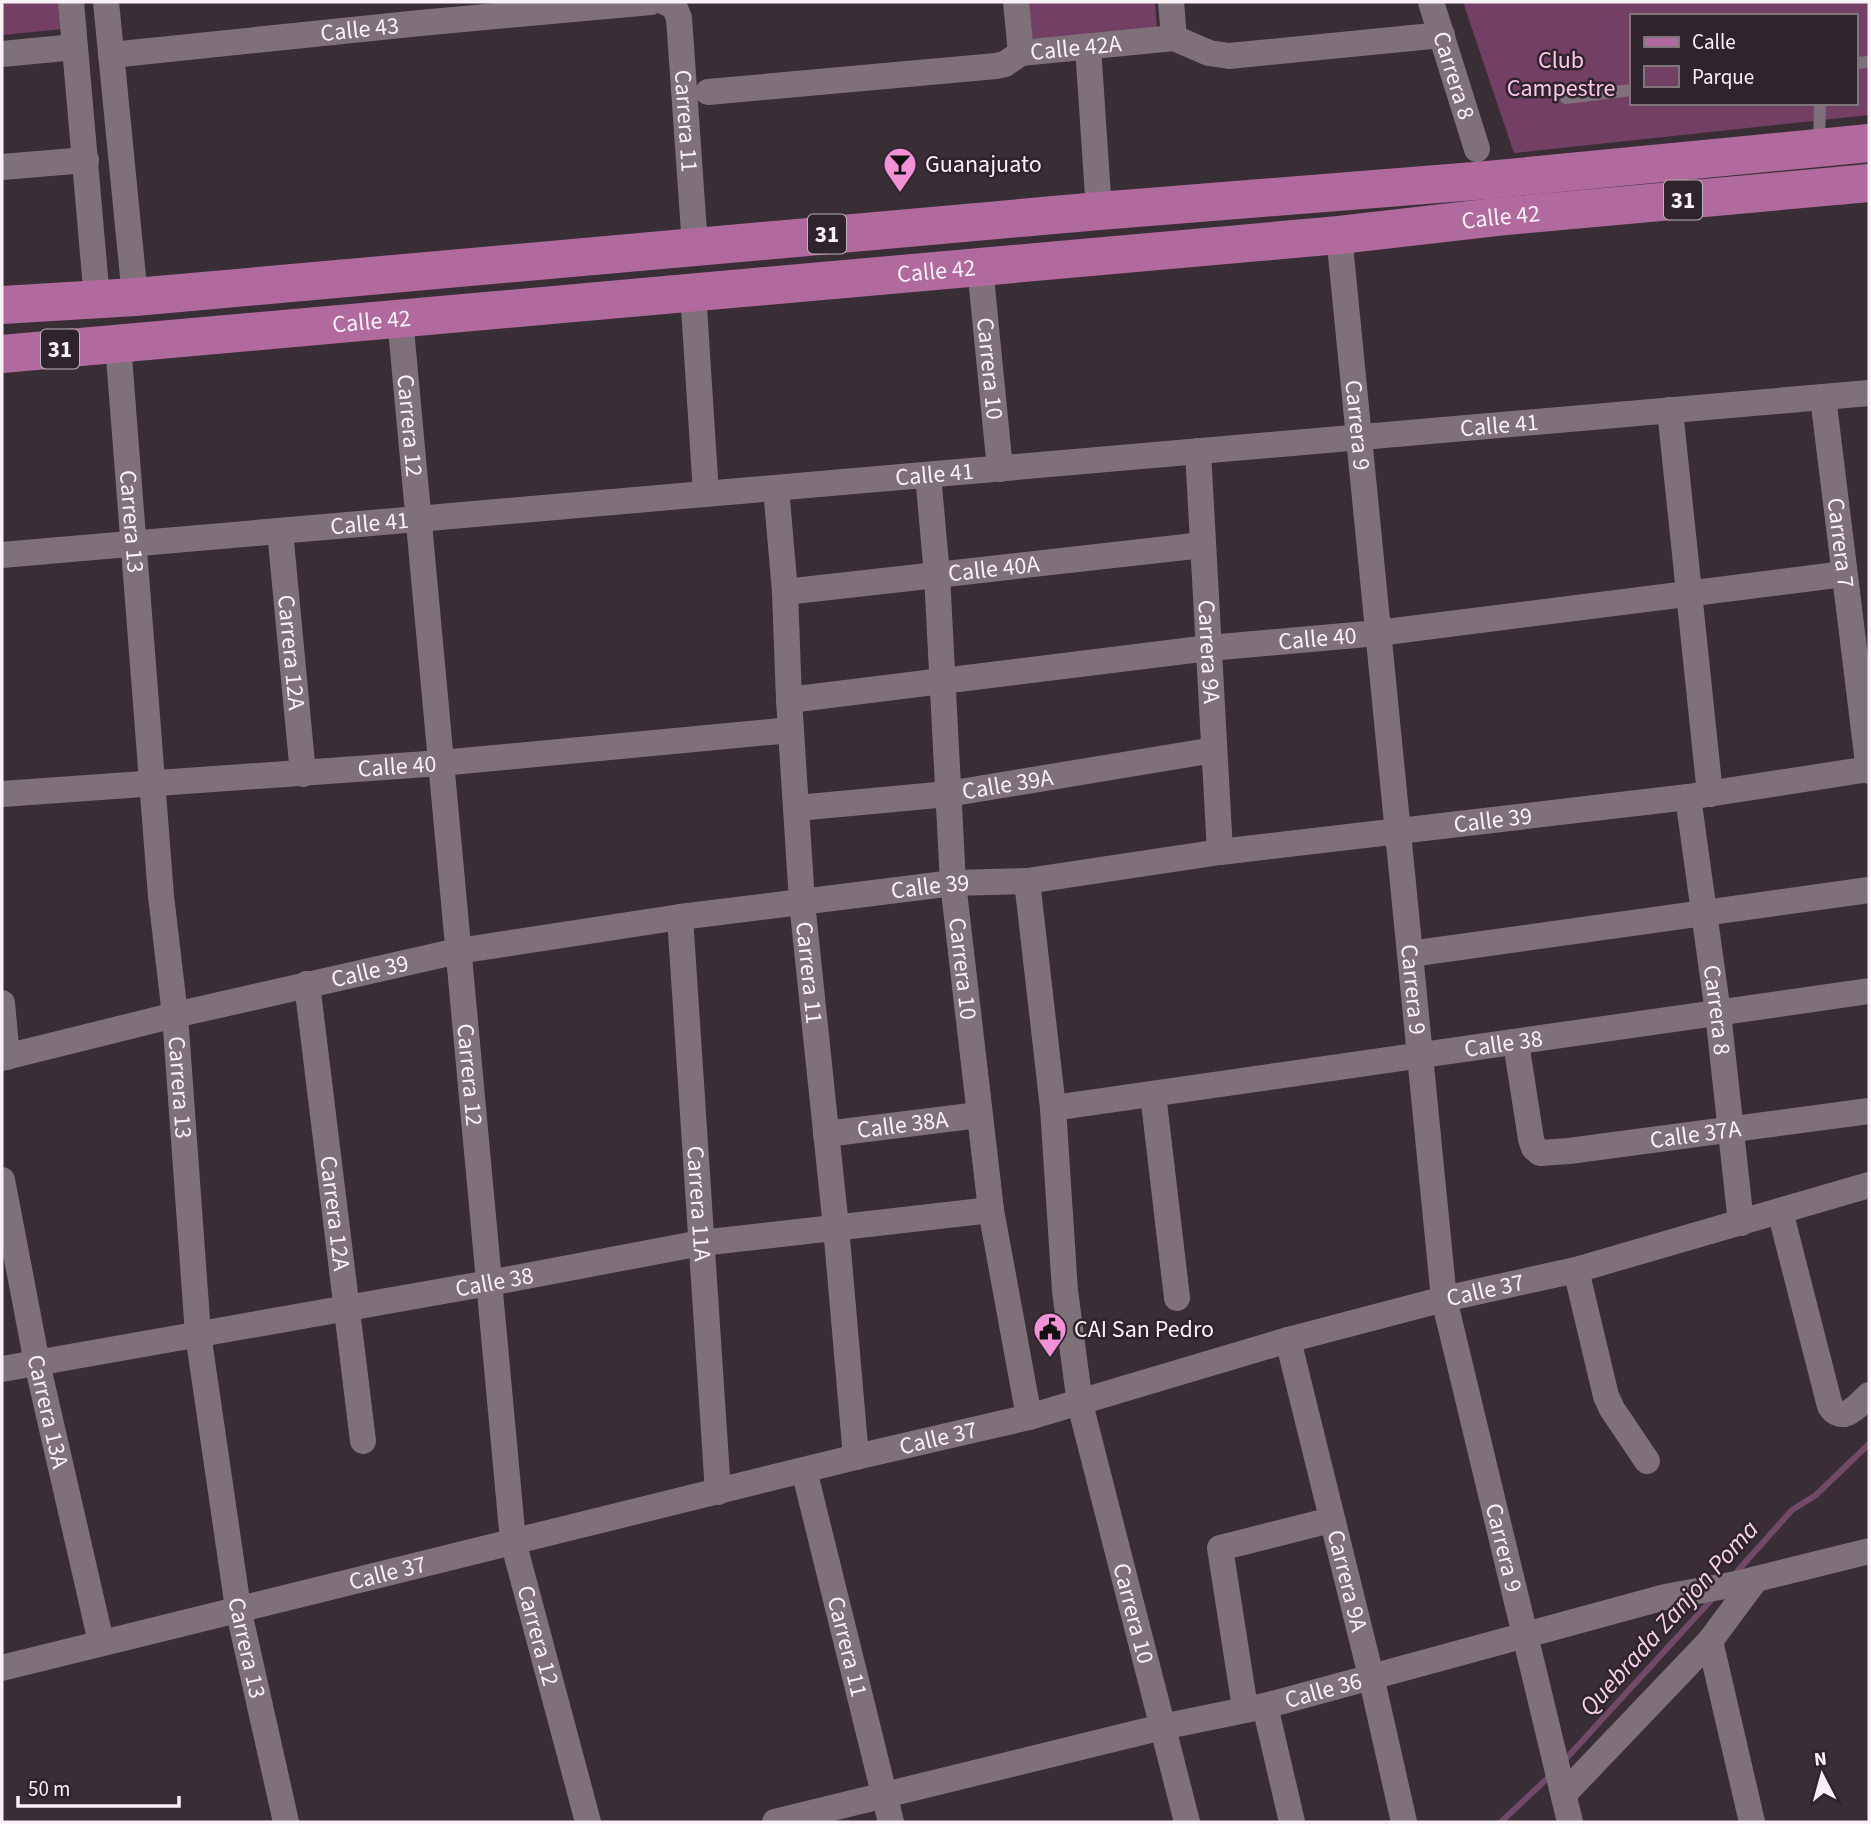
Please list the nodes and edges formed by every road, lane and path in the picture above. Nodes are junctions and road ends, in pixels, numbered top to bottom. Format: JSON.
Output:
{"nodes":[{"id":1,"x":71,"y":2,"type":"edge"},
{"id":2,"x":106,"y":2,"type":"edge"},
{"id":3,"x":1016,"y":2,"type":"edge"},
{"id":4,"x":1171,"y":2,"type":"edge"},
{"id":5,"x":1432,"y":2,"type":"edge"},
{"id":6,"x":666,"y":3,"type":"edge"},
{"id":7,"x":568,"y":6,"type":"edge"},
{"id":8,"x":466,"y":10,"type":"edge"},
{"id":9,"x":1442,"y":35,"type":"junction"},
{"id":10,"x":1174,"y":38,"type":"junction"},
{"id":11,"x":75,"y":47,"type":"junction"},
{"id":12,"x":1088,"y":47,"type":"junction"},
{"id":13,"x":1021,"y":53,"type":"junction"},
{"id":14,"x":2,"y":54,"type":"edge"},
{"id":15,"x":111,"y":55,"type":"junction"},
{"id":16,"x":1630,"y":90,"type":"edge"},
{"id":17,"x":708,"y":92,"type":"dead end"},
{"id":18,"x":1566,"y":98,"type":"dead end"},
{"id":19,"x":1821,"y":105,"type":"edge"},
{"id":20,"x":1869,"y":143,"type":"edge"},
{"id":21,"x":1819,"y":148,"type":"junction"},
{"id":22,"x":1477,"y":149,"type":"dead end"},
{"id":23,"x":86,"y":160,"type":"junction"},
{"id":24,"x":2,"y":167,"type":"edge"},
{"id":25,"x":1869,"y":183,"type":"edge"},
{"id":26,"x":1099,"y":211,"type":"junction"},
{"id":27,"x":1339,"y":235,"type":"junction"},
{"id":28,"x":695,"y":246,"type":"junction"},
{"id":29,"x":980,"y":267,"type":"junction"},
{"id":30,"x":693,"y":292,"type":"junction"},
{"id":31,"x":135,"y":297,"type":"junction"},
{"id":32,"x":97,"y":299,"type":"junction"},
{"id":33,"x":2,"y":305,"type":"edge"},
{"id":34,"x":400,"y":318,"type":"junction"},
{"id":35,"x":118,"y":344,"type":"junction"},
{"id":36,"x":2,"y":354,"type":"edge"},
{"id":37,"x":1869,"y":393,"type":"edge"},
{"id":38,"x":1823,"y":397,"type":"junction"},
{"id":39,"x":1670,"y":410,"type":"junction"},
{"id":40,"x":1359,"y":437,"type":"junction"},
{"id":41,"x":1198,"y":451,"type":"junction"},
{"id":42,"x":1000,"y":469,"type":"junction"},
{"id":43,"x":928,"y":475,"type":"junction"},
{"id":44,"x":776,"y":488,"type":"junction"},
{"id":45,"x":706,"y":494,"type":"junction"},
{"id":46,"x":419,"y":519,"type":"junction"},
{"id":47,"x":280,"y":531,"type":"junction"},
{"id":48,"x":133,"y":544,"type":"junction"},
{"id":49,"x":1203,"y":545,"type":"junction"},
{"id":50,"x":2,"y":555,"type":"edge"},
{"id":51,"x":1844,"y":574,"type":"junction"},
{"id":52,"x":937,"y":575,"type":"junction"},
{"id":53,"x":785,"y":592,"type":"junction"},
{"id":54,"x":1690,"y":593,"type":"junction"},
{"id":55,"x":1378,"y":633,"type":"junction"},
{"id":56,"x":1209,"y":648,"type":"junction"},
{"id":57,"x":943,"y":680,"type":"junction"},
{"id":58,"x":789,"y":700,"type":"junction"},
{"id":59,"x":790,"y":730,"type":"junction"},
{"id":60,"x":1867,"y":732,"type":"edge"},
{"id":61,"x":1214,"y":750,"type":"junction"},
{"id":62,"x":441,"y":763,"type":"junction"},
{"id":63,"x":1869,"y":770,"type":"edge"},
{"id":64,"x":303,"y":774,"type":"junction"},
{"id":65,"x":152,"y":784,"type":"junction"},
{"id":66,"x":2,"y":794,"type":"edge"},
{"id":67,"x":948,"y":794,"type":"junction"},
{"id":68,"x":1699,"y":795,"type":"junction"},
{"id":69,"x":797,"y":808,"type":"junction"},
{"id":70,"x":1398,"y":832,"type":"junction"},
{"id":71,"x":1220,"y":852,"type":"junction"},
{"id":72,"x":1027,"y":881,"type":"junction"},
{"id":73,"x":953,"y":883,"type":"junction"},
{"id":74,"x":1869,"y":890,"type":"edge"},
{"id":75,"x":802,"y":902,"type":"junction"},
{"id":76,"x":1704,"y":913,"type":"junction"},
{"id":77,"x":680,"y":917,"type":"junction"},
{"id":78,"x":458,"y":951,"type":"junction"},
{"id":79,"x":1410,"y":954,"type":"junction"},
{"id":80,"x":307,"y":985,"type":"junction"},
{"id":81,"x":1869,"y":991,"type":"edge"},
{"id":82,"x":2,"y":1003,"type":"edge"},
{"id":83,"x":1718,"y":1013,"type":"junction"},
{"id":84,"x":175,"y":1015,"type":"junction"},
{"id":85,"x":1516,"y":1043,"type":"junction"},
{"id":86,"x":5,"y":1057,"type":"edge"},
{"id":87,"x":1420,"y":1057,"type":"junction"},
{"id":88,"x":1153,"y":1094,"type":"junction"},
{"id":89,"x":1053,"y":1108,"type":"junction"},
{"id":90,"x":1869,"y":1111,"type":"edge"},
{"id":91,"x":979,"y":1115,"type":"junction"},
{"id":92,"x":1731,"y":1131,"type":"junction"},
{"id":93,"x":826,"y":1134,"type":"junction"},
{"id":94,"x":2,"y":1180,"type":"edge"},
{"id":95,"x":1869,"y":1185,"type":"edge"},
{"id":96,"x":991,"y":1210,"type":"junction"},
{"id":97,"x":1780,"y":1211,"type":"junction"},
{"id":98,"x":1741,"y":1223,"type":"junction"},
{"id":99,"x":836,"y":1227,"type":"junction"},
{"id":100,"x":701,"y":1243,"type":"junction"},
{"id":101,"x":1576,"y":1270,"type":"junction"},
{"id":102,"x":489,"y":1283,"type":"junction"},
{"id":103,"x":1177,"y":1298,"type":"dead end"},
{"id":104,"x":1444,"y":1299,"type":"junction"},
{"id":105,"x":346,"y":1308,"type":"junction"},
{"id":106,"x":198,"y":1334,"type":"junction"},
{"id":107,"x":1288,"y":1340,"type":"junction"},
{"id":108,"x":37,"y":1363,"type":"junction"},
{"id":109,"x":2,"y":1369,"type":"edge"},
{"id":110,"x":1869,"y":1395,"type":"edge"},
{"id":111,"x":1080,"y":1404,"type":"junction"},
{"id":112,"x":1029,"y":1418,"type":"junction"},
{"id":113,"x":363,"y":1441,"type":"dead end"},
{"id":114,"x":856,"y":1457,"type":"junction"},
{"id":115,"x":1647,"y":1461,"type":"dead end"},
{"id":116,"x":804,"y":1469,"type":"junction"},
{"id":117,"x":718,"y":1492,"type":"junction"},
{"id":118,"x":1332,"y":1520,"type":"junction"},
{"id":119,"x":513,"y":1541,"type":"junction"},
{"id":120,"x":1868,"y":1555,"type":"edge"},
{"id":121,"x":1746,"y":1581,"type":"junction"},
{"id":122,"x":238,"y":1608,"type":"junction"},
{"id":123,"x":1525,"y":1635,"type":"junction"},
{"id":124,"x":1710,"y":1641,"type":"junction"},
{"id":125,"x":101,"y":1642,"type":"junction"},
{"id":126,"x":2,"y":1668,"type":"edge"},
{"id":127,"x":1371,"y":1676,"type":"junction"},
{"id":128,"x":1255,"y":1707,"type":"junction"},
{"id":129,"x":1162,"y":1727,"type":"junction"},
{"id":130,"x":1562,"y":1786,"type":"junction"},
{"id":131,"x":884,"y":1794,"type":"junction"},
{"id":132,"x":286,"y":1822,"type":"edge"},
{"id":133,"x":588,"y":1822,"type":"edge"},
{"id":134,"x":775,"y":1822,"type":"edge"},
{"id":135,"x":891,"y":1822,"type":"edge"},
{"id":136,"x":1187,"y":1822,"type":"edge"},
{"id":137,"x":1292,"y":1822,"type":"edge"},
{"id":138,"x":1404,"y":1822,"type":"edge"},
{"id":139,"x":1570,"y":1822,"type":"edge"},
{"id":140,"x":1752,"y":1822,"type":"edge"}],
"edges":[{"from":1,"to":11,"type":"street"},
{"from":2,"to":15,"type":"street"},
{"from":3,"to":13,"type":"street"},
{"from":4,"to":10,"type":"street"},
{"from":5,"to":9,"type":"street","name":"Carrera 8"},
{"from":6,"to":7,"type":"street","name":"Calle 43"},
{"from":6,"to":28,"type":"street","name":"Carrera 11"},
{"from":7,"to":8,"type":"street","name":"Calle 43"},
{"from":8,"to":15,"type":"street","name":"Calle 43"},
{"from":9,"to":10,"type":"street","name":"Calle 42A"},
{"from":9,"to":22,"type":"street","name":"Carrera 8"},
{"from":10,"to":12,"type":"street","name":"Calle 42A"},
{"from":11,"to":14,"type":"street"},
{"from":11,"to":23,"type":"street"},
{"from":12,"to":13,"type":"street","name":"Calle 42A"},
{"from":12,"to":26,"type":"street"},
{"from":13,"to":17,"type":"street","name":"Calle 42A"},
{"from":15,"to":31,"type":"street"},
{"from":16,"to":18,"type":"lane"},
{"from":19,"to":21,"type":"lane"},
{"from":20,"to":21,"type":"main road","name":"Calle 42","number":"31"},
{"from":21,"to":26,"type":"main road","name":"Calle 42","number":"31"},
{"from":23,"to":24,"type":"street"},
{"from":23,"to":32,"type":"street"},
{"from":25,"to":27,"type":"main road","name":"Calle 42","number":"31"},
{"from":26,"to":28,"type":"main road","name":"Calle 42","number":"31"},
{"from":27,"to":29,"type":"main road","name":"Calle 42","number":"31"},
{"from":27,"to":40,"type":"street","name":"Carrera 9"},
{"from":28,"to":31,"type":"main road","name":"Calle 42","number":"31"},
{"from":29,"to":30,"type":"main road","name":"Calle 42","number":"31"},
{"from":29,"to":42,"type":"street","name":"Carrera 10"},
{"from":30,"to":34,"type":"main road","name":"Calle 42","number":"31"},
{"from":30,"to":45,"type":"street"},
{"from":31,"to":32,"type":"main road","name":"Calle 42","number":"31"},
{"from":32,"to":33,"type":"main road","name":"Calle 42","number":"31"},
{"from":34,"to":35,"type":"main road","name":"Calle 42","number":"31"},
{"from":34,"to":46,"type":"street","name":"Carrera 12"},
{"from":35,"to":36,"type":"main road","name":"Calle 42","number":"31"},
{"from":35,"to":48,"type":"street","name":"Carrera 13"},
{"from":37,"to":38,"type":"street","name":"Calle 41"},
{"from":38,"to":39,"type":"street","name":"Calle 41"},
{"from":38,"to":51,"type":"street","name":"Carrera 7"},
{"from":39,"to":40,"type":"street","name":"Calle 41"},
{"from":39,"to":54,"type":"street","name":"Carrera 8"},
{"from":40,"to":41,"type":"street","name":"Calle 41"},
{"from":40,"to":55,"type":"street","name":"Carrera 9"},
{"from":41,"to":42,"type":"street","name":"Calle 41"},
{"from":41,"to":49,"type":"street","name":"Carrera 9A"},
{"from":42,"to":43,"type":"street","name":"Calle 41"},
{"from":43,"to":44,"type":"street","name":"Calle 41"},
{"from":43,"to":52,"type":"street","name":"Carrera 10"},
{"from":44,"to":45,"type":"street","name":"Calle 41"},
{"from":44,"to":53,"type":"street","name":"Carrera 11"},
{"from":45,"to":46,"type":"street","name":"Calle 41"},
{"from":46,"to":47,"type":"street","name":"Calle 41"},
{"from":46,"to":62,"type":"street","name":"Carrera 12"},
{"from":47,"to":48,"type":"street","name":"Calle 41"},
{"from":47,"to":64,"type":"street","name":"Carrera 12A"},
{"from":48,"to":50,"type":"street","name":"Calle 41"},
{"from":48,"to":65,"type":"street","name":"Carrera 13"},
{"from":49,"to":52,"type":"street","name":"Calle 40A"},
{"from":49,"to":56,"type":"street","name":"Carrera 9A"},
{"from":51,"to":54,"type":"street","name":"Calle 40"},
{"from":51,"to":60,"type":"street","name":"Carrera 7"},
{"from":52,"to":53,"type":"street","name":"Calle 40A"},
{"from":52,"to":57,"type":"street","name":"Carrera 10"},
{"from":53,"to":58,"type":"street","name":"Carrera 11"},
{"from":54,"to":55,"type":"street","name":"Calle 40"},
{"from":54,"to":68,"type":"street","name":"Carrera 8"},
{"from":55,"to":56,"type":"street","name":"Calle 40"},
{"from":55,"to":70,"type":"street","name":"Carrera 9"},
{"from":56,"to":57,"type":"street","name":"Calle 40"},
{"from":56,"to":61,"type":"street","name":"Carrera 9A"},
{"from":57,"to":58,"type":"street","name":"Calle 40"},
{"from":57,"to":67,"type":"street","name":"Carrera 10"},
{"from":58,"to":59,"type":"street","name":"Carrera 11"},
{"from":59,"to":62,"type":"street","name":"Calle 40"},
{"from":59,"to":69,"type":"street","name":"Carrera 11"},
{"from":60,"to":63,"type":"street","name":"Carrera 7"},
{"from":61,"to":67,"type":"street","name":"Calle 39A"},
{"from":61,"to":71,"type":"street","name":"Carrera 9A"},
{"from":62,"to":64,"type":"street","name":"Calle 40"},
{"from":62,"to":78,"type":"street","name":"Carrera 12"},
{"from":63,"to":68,"type":"street","name":"Calle 39"},
{"from":64,"to":65,"type":"street","name":"Calle 40"},
{"from":65,"to":66,"type":"street","name":"Calle 40"},
{"from":65,"to":84,"type":"street","name":"Carrera 13"},
{"from":67,"to":69,"type":"street","name":"Calle 39A"},
{"from":67,"to":73,"type":"street","name":"Carrera 10"},
{"from":68,"to":70,"type":"street","name":"Calle 39"},
{"from":68,"to":76,"type":"street","name":"Carrera 8"},
{"from":69,"to":75,"type":"street","name":"Carrera 11"},
{"from":70,"to":71,"type":"street","name":"Calle 39"},
{"from":70,"to":79,"type":"street","name":"Carrera 9"},
{"from":71,"to":72,"type":"street","name":"Calle 39"},
{"from":72,"to":73,"type":"street","name":"Calle 39"},
{"from":72,"to":89,"type":"street","name":"Carrera 10"},
{"from":73,"to":75,"type":"street","name":"Calle 39"},
{"from":73,"to":91,"type":"street","name":"Carrera 10"},
{"from":74,"to":76,"type":"street"},
{"from":75,"to":77,"type":"street","name":"Calle 39"},
{"from":75,"to":93,"type":"street","name":"Carrera 11"},
{"from":76,"to":79,"type":"street"},
{"from":76,"to":83,"type":"street","name":"Carrera 8"},
{"from":77,"to":78,"type":"street","name":"Calle 39"},
{"from":77,"to":100,"type":"street","name":"Carrera 11A"},
{"from":78,"to":80,"type":"street","name":"Calle 39"},
{"from":78,"to":102,"type":"street","name":"Carrera 12"},
{"from":79,"to":87,"type":"street","name":"Carrera 9"},
{"from":80,"to":84,"type":"street","name":"Calle 39"},
{"from":80,"to":105,"type":"street","name":"Carrera 12A"},
{"from":81,"to":83,"type":"street","name":"Calle 38"},
{"from":82,"to":86,"type":"street"},
{"from":83,"to":85,"type":"street","name":"Calle 38"},
{"from":83,"to":92,"type":"street","name":"Carrera 8"},
{"from":84,"to":86,"type":"street","name":"Calle 39"},
{"from":84,"to":106,"type":"street","name":"Carrera 13"},
{"from":85,"to":87,"type":"street","name":"Calle 38"},
{"from":85,"to":92,"type":"street","name":"Calle 37A"},
{"from":87,"to":88,"type":"street","name":"Calle 38"},
{"from":87,"to":104,"type":"street","name":"Carrera 9"},
{"from":88,"to":89,"type":"street","name":"Calle 38"},
{"from":88,"to":103,"type":"street"},
{"from":89,"to":111,"type":"street","name":"Carrera 10"},
{"from":90,"to":92,"type":"street","name":"Calle 37A"},
{"from":91,"to":93,"type":"street","name":"Calle 38A"},
{"from":91,"to":96,"type":"street","name":"Carrera 10"},
{"from":92,"to":98,"type":"street","name":"Carrera 8"},
{"from":93,"to":99,"type":"street","name":"Carrera 11"},
{"from":94,"to":108,"type":"street","name":"Carrera 13A"},
{"from":95,"to":97,"type":"street","name":"Calle 37"},
{"from":96,"to":99,"type":"street","name":"Calle 38"},
{"from":96,"to":112,"type":"street","name":"Carrera 10"},
{"from":97,"to":98,"type":"street","name":"Calle 37"},
{"from":97,"to":110,"type":"street"},
{"from":98,"to":101,"type":"street","name":"Calle 37"},
{"from":99,"to":100,"type":"street","name":"Calle 38"},
{"from":99,"to":114,"type":"street","name":"Carrera 11"},
{"from":100,"to":102,"type":"street","name":"Calle 38"},
{"from":100,"to":117,"type":"street","name":"Carrera 11A"},
{"from":101,"to":104,"type":"street","name":"Calle 37"},
{"from":101,"to":115,"type":"street"},
{"from":102,"to":105,"type":"street","name":"Calle 38"},
{"from":102,"to":119,"type":"street","name":"Carrera 12"},
{"from":104,"to":107,"type":"street","name":"Calle 37"},
{"from":104,"to":123,"type":"street","name":"Carrera 9"},
{"from":105,"to":106,"type":"street","name":"Calle 38"},
{"from":105,"to":113,"type":"street","name":"Carrera 12A"},
{"from":106,"to":108,"type":"street","name":"Calle 38"},
{"from":106,"to":122,"type":"street","name":"Carrera 13"},
{"from":107,"to":111,"type":"street","name":"Calle 37"},
{"from":107,"to":118,"type":"street","name":"Carrera 9A"},
{"from":108,"to":109,"type":"street","name":"Calle 38"},
{"from":108,"to":125,"type":"street","name":"Carrera 13A"},
{"from":111,"to":112,"type":"street","name":"Calle 37"},
{"from":111,"to":129,"type":"street","name":"Carrera 10"},
{"from":112,"to":114,"type":"street","name":"Calle 37"},
{"from":114,"to":116,"type":"street","name":"Calle 37"},
{"from":116,"to":117,"type":"street","name":"Calle 37"},
{"from":116,"to":131,"type":"street","name":"Carrera 11"},
{"from":117,"to":119,"type":"street","name":"Calle 37"},
{"from":118,"to":127,"type":"street","name":"Carrera 9A"},
{"from":118,"to":128,"type":"street"},
{"from":119,"to":122,"type":"street","name":"Calle 37"},
{"from":119,"to":133,"type":"street","name":"Carrera 12"},
{"from":120,"to":121,"type":"street","name":"Calle 36"},
{"from":121,"to":123,"type":"street","name":"Calle 36"},
{"from":121,"to":124,"type":"street"},
{"from":122,"to":125,"type":"street","name":"Calle 37"},
{"from":122,"to":132,"type":"street","name":"Carrera 13"},
{"from":123,"to":127,"type":"street","name":"Calle 36"},
{"from":123,"to":130,"type":"street","name":"Carrera 9"},
{"from":124,"to":130,"type":"street"},
{"from":124,"to":140,"type":"street"},
{"from":125,"to":126,"type":"street","name":"Calle 37"},
{"from":127,"to":128,"type":"street","name":"Calle 36"},
{"from":127,"to":138,"type":"street","name":"Carrera 9A"},
{"from":128,"to":129,"type":"street","name":"Calle 36"},
{"from":128,"to":137,"type":"street"},
{"from":129,"to":131,"type":"street","name":"Calle 36"},
{"from":129,"to":136,"type":"street","name":"Carrera 10"},
{"from":130,"to":139,"type":"street"},
{"from":131,"to":134,"type":"street","name":"Calle 36"},
{"from":131,"to":135,"type":"street","name":"Carrera 11"}]}
